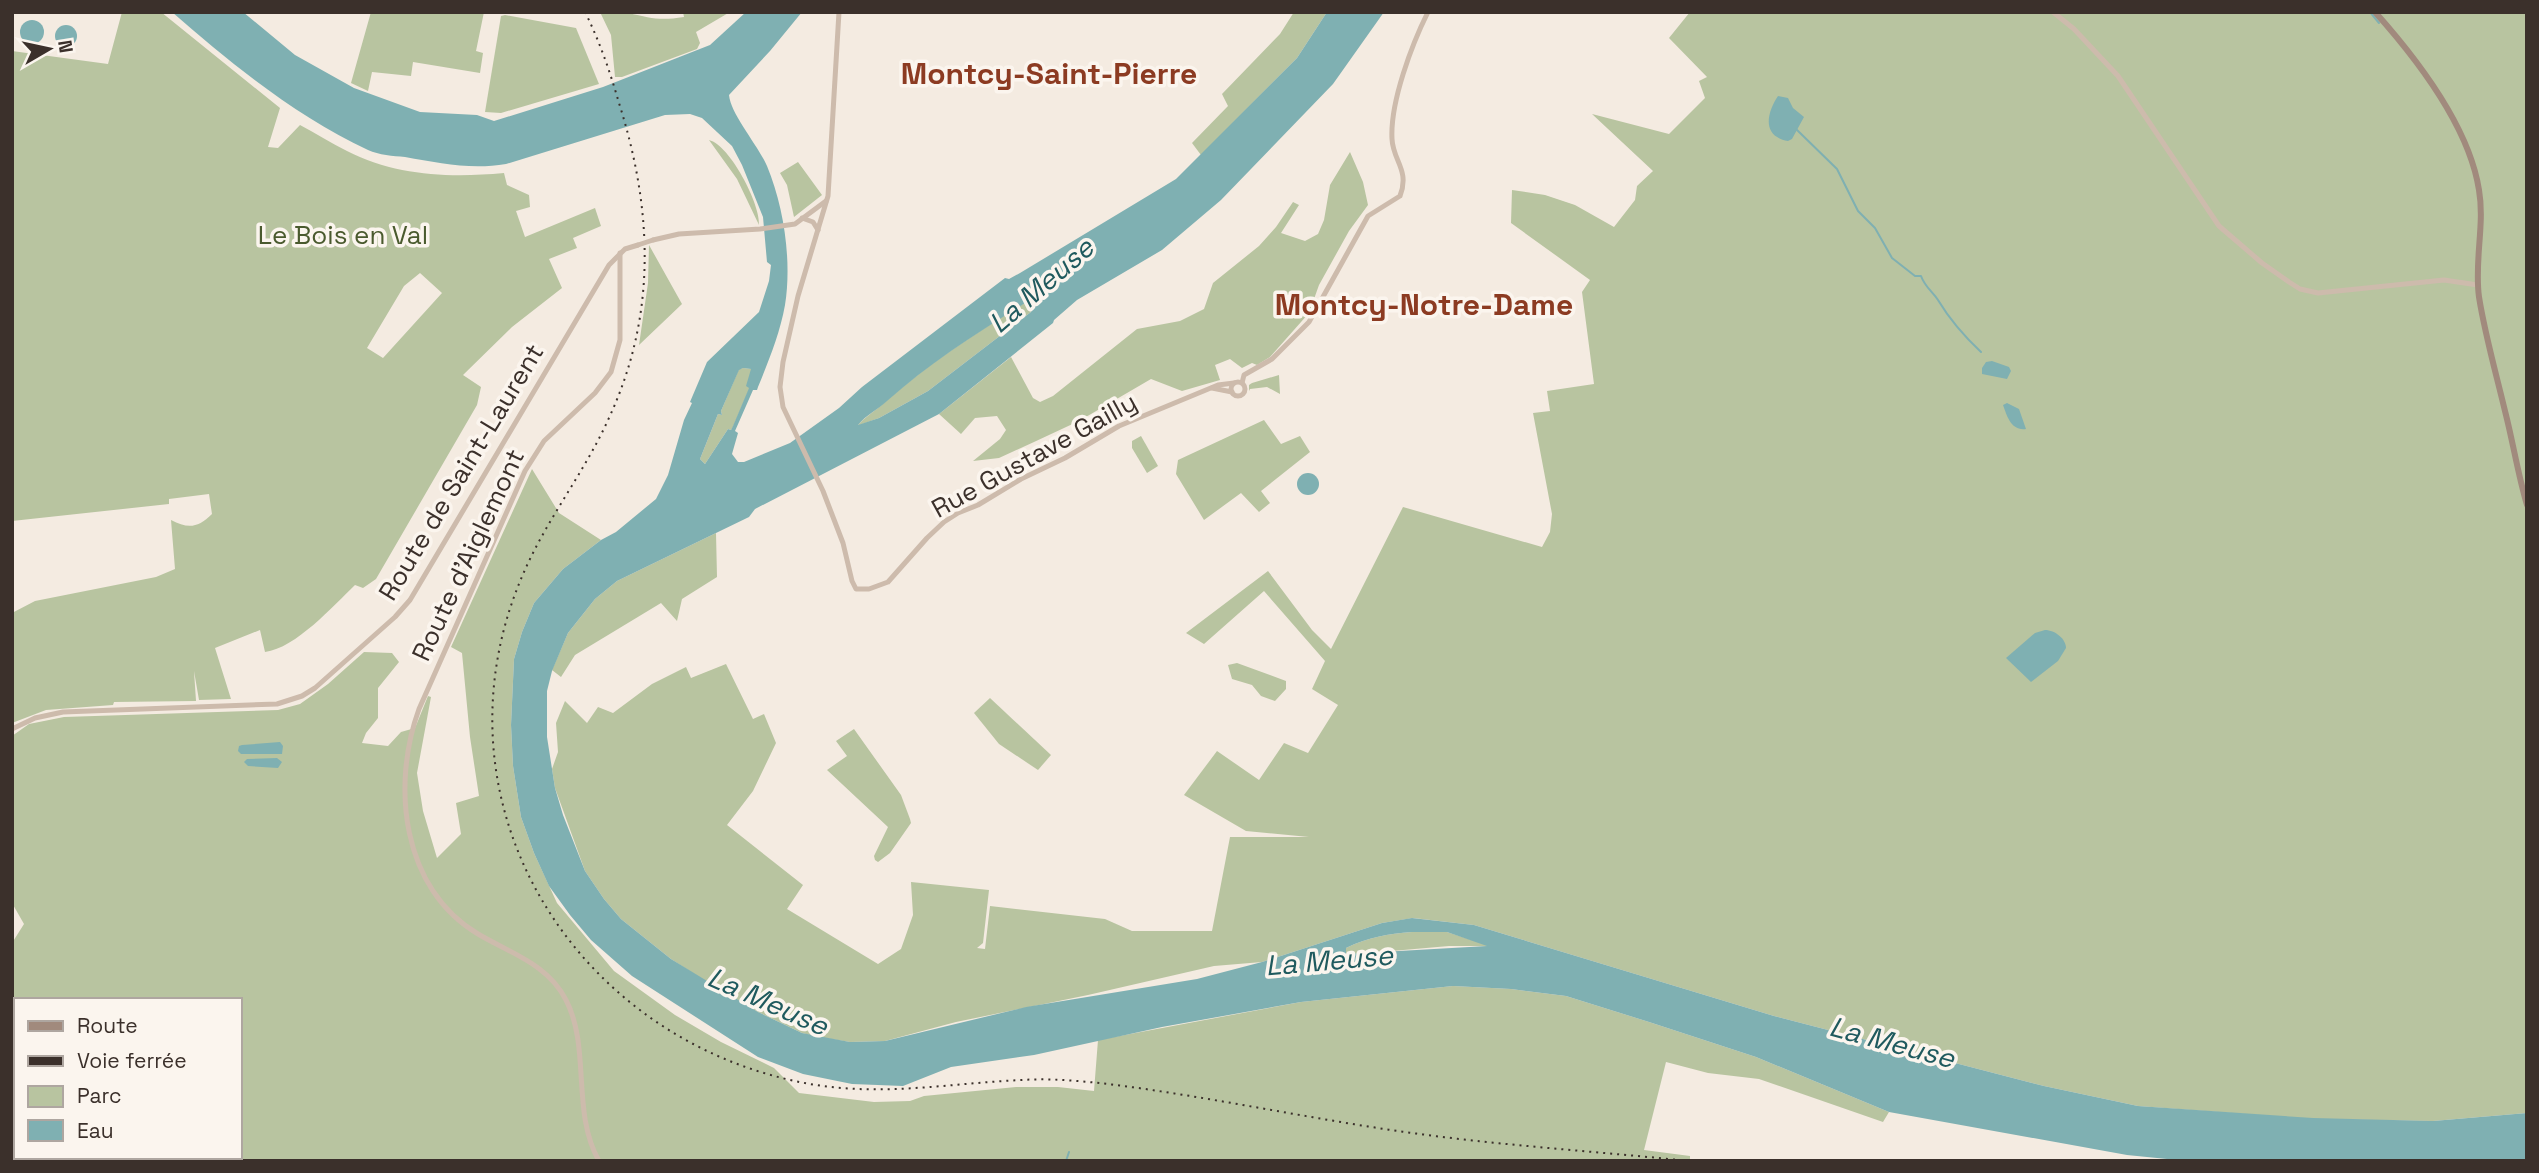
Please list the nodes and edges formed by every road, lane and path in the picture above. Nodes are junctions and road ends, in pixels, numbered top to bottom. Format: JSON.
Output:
{"nodes":[{"id":1,"x":839,"y":12,"type":"edge"},
{"id":2,"x":1428,"y":12,"type":"edge"},
{"id":3,"x":2053,"y":12,"type":"edge"},
{"id":4,"x":2375,"y":12,"type":"edge"},
{"id":5,"x":826,"y":201,"type":"junction"},
{"id":6,"x":802,"y":219,"type":"junction"},
{"id":7,"x":818,"y":230,"type":"junction"},
{"id":8,"x":620,"y":253,"type":"junction"},
{"id":9,"x":2478,"y":285,"type":"junction"},
{"id":10,"x":1234,"y":383,"type":"junction"},
{"id":11,"x":1242,"y":383,"type":"junction"},
{"id":12,"x":1212,"y":388,"type":"junction"},
{"id":13,"x":1232,"y":392,"type":"junction"},
{"id":14,"x":2527,"y":505,"type":"edge"},
{"id":15,"x":12,"y":729,"type":"edge"},
{"id":16,"x":599,"y":1161,"type":"edge"}],
"edges":[{"from":1,"to":5,"type":"street"},
{"from":2,"to":11,"type":"street"},
{"from":3,"to":9,"type":"street"},
{"from":4,"to":9,"type":"main road"},
{"from":5,"to":6,"type":"street"},
{"from":5,"to":7,"type":"street"},
{"from":6,"to":7,"type":"street"},
{"from":6,"to":8,"type":"street","bridge":true},
{"from":7,"to":12,"type":"street","name":"Rue Gustave Gailly"},
{"from":8,"to":15,"type":"street","name":"Route de Saint-Laurent"},
{"from":8,"to":16,"type":"street","name":"Route d'Aiglemont"},
{"from":9,"to":14,"type":"main road"},
{"from":10,"to":11,"type":"street"},
{"from":10,"to":12,"type":"street","name":"Rue Gustave Gailly"},
{"from":10,"to":13,"type":"street"},
{"from":11,"to":13,"type":"street"},
{"from":12,"to":13,"type":"street"}]}
